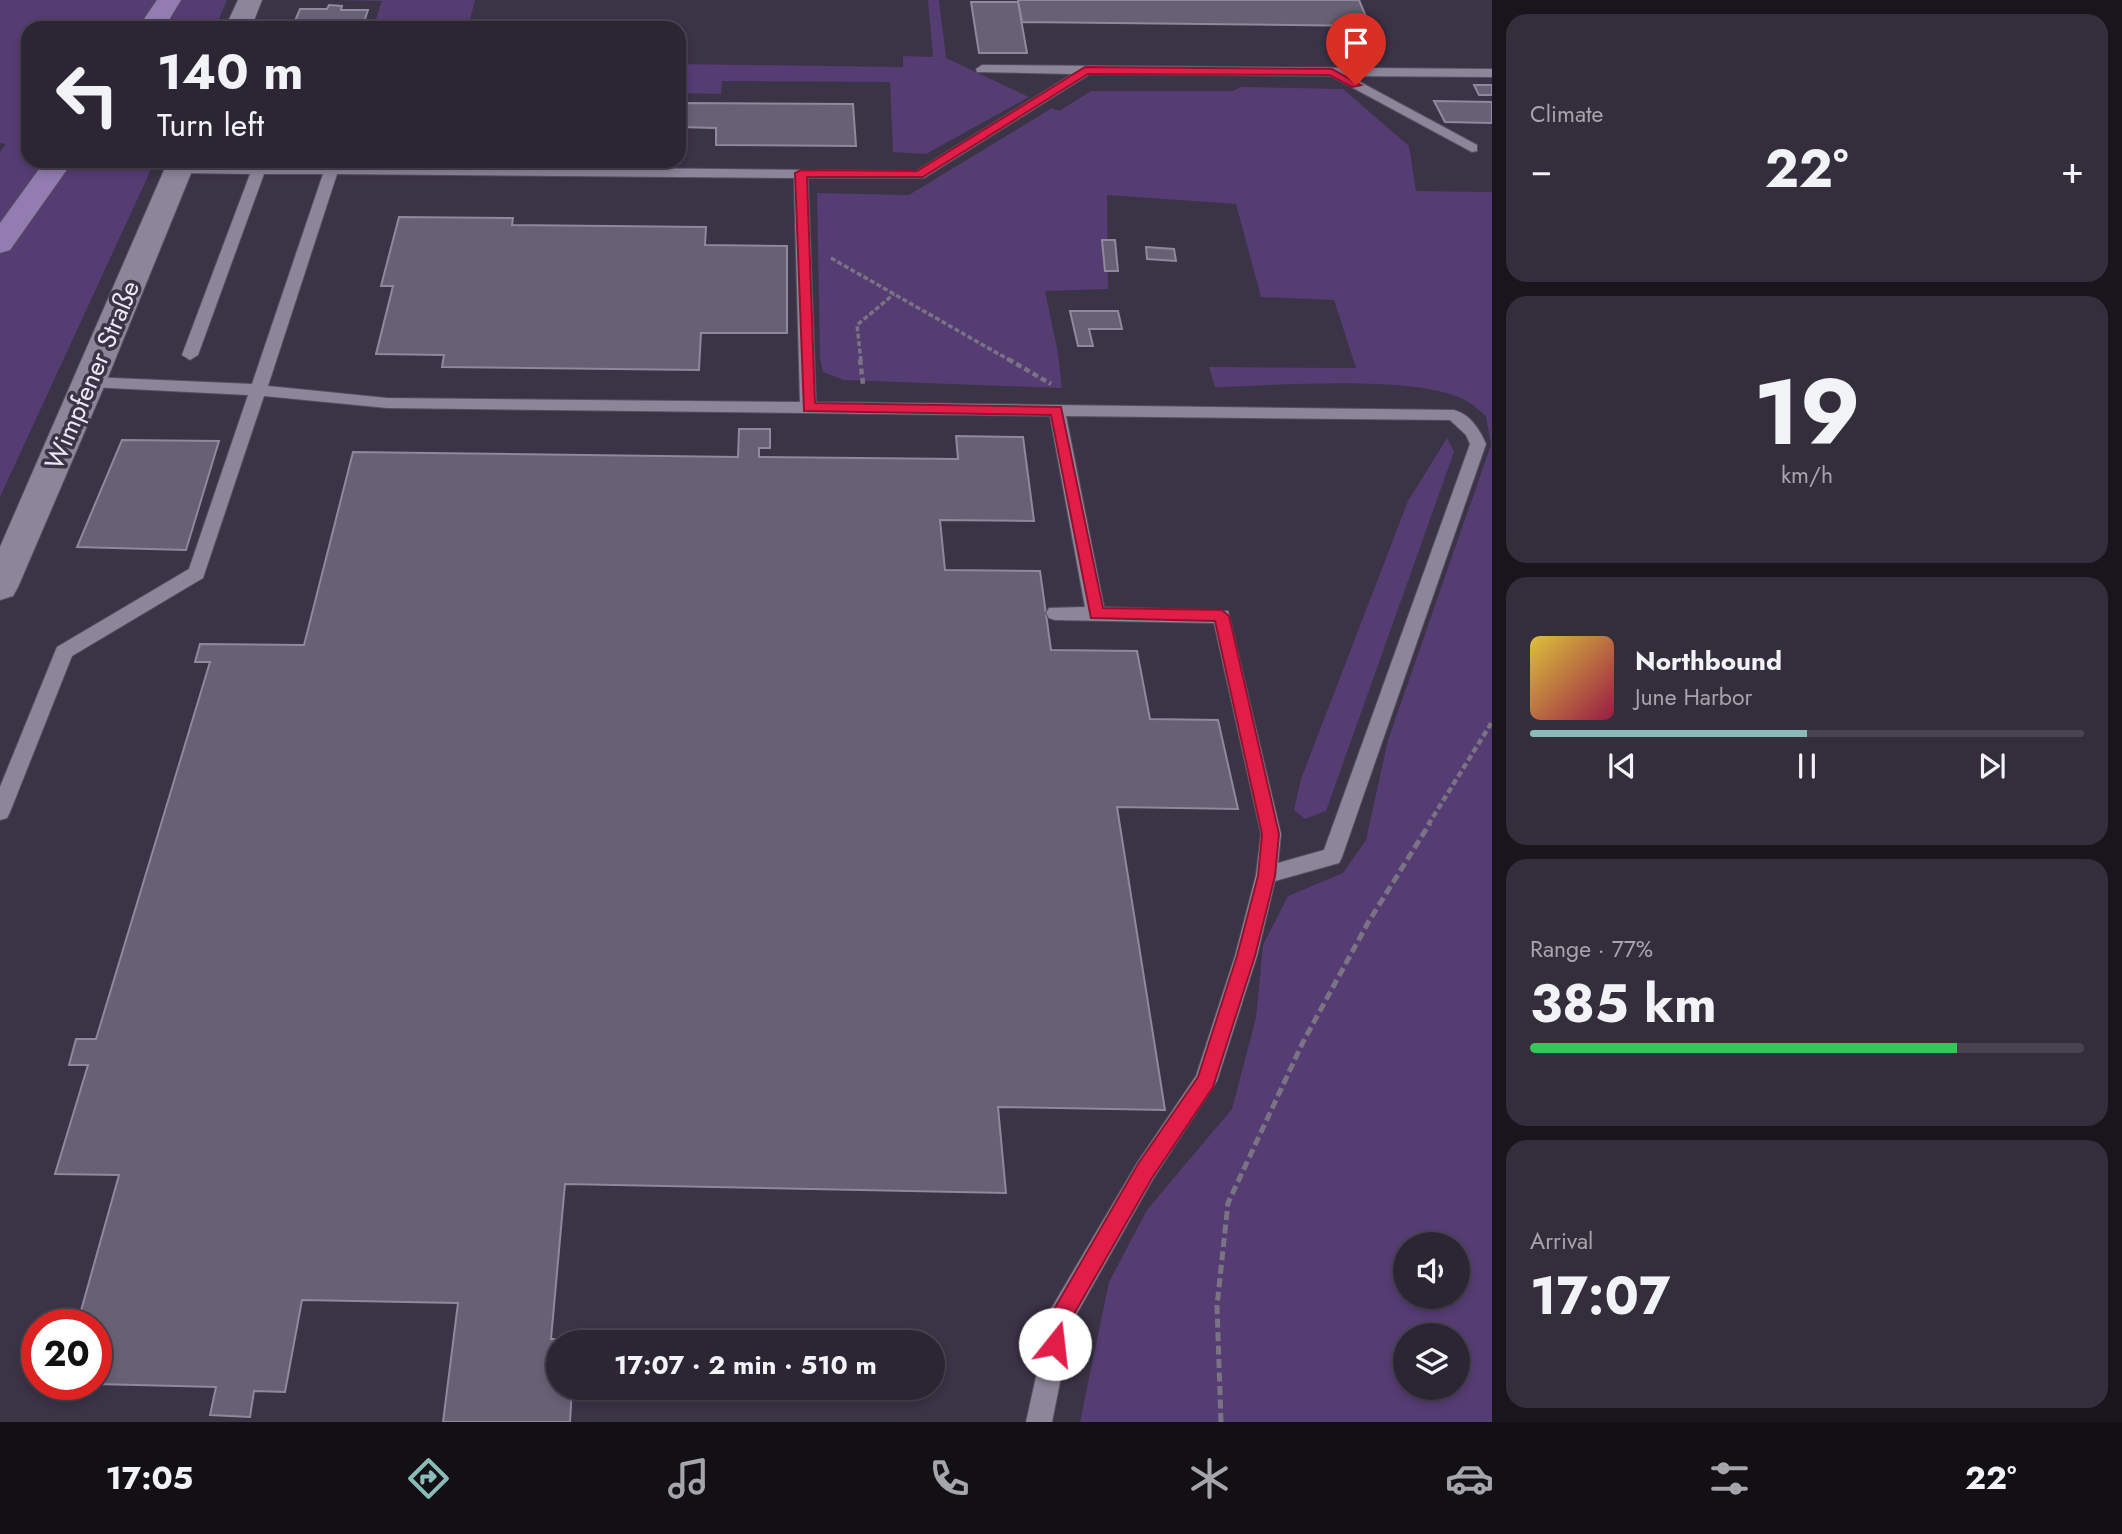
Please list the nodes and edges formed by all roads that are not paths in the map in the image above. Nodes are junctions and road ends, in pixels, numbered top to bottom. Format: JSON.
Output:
{"nodes":[{"id":1,"x":169,"y":0,"type":"edge"},
{"id":2,"x":250,"y":0,"type":"edge"},
{"id":3,"x":156,"y":21,"type":"edge"},
{"id":4,"x":241,"y":21,"type":"edge"},
{"id":5,"x":982,"y":69,"type":"dead end"},
{"id":6,"x":1085,"y":71,"type":"junction"},
{"id":7,"x":1332,"y":72,"type":"junction"},
{"id":8,"x":1492,"y":73,"type":"edge"},
{"id":9,"x":1472,"y":148,"type":"dead end"},
{"id":10,"x":54,"y":168,"type":"edge"},
{"id":11,"x":180,"y":168,"type":"edge"},
{"id":12,"x":240,"y":168,"type":"edge"},
{"id":13,"x":259,"y":169,"type":"junction"},
{"id":14,"x":332,"y":170,"type":"junction"},
{"id":15,"x":801,"y":173,"type":"junction"},
{"id":16,"x":41,"y":184,"type":"junction"},
{"id":17,"x":0,"y":230,"type":"edge"},
{"id":18,"x":0,"y":244,"type":"edge"},
{"id":19,"x":190,"y":355,"type":"dead end"},
{"id":20,"x":90,"y":382,"type":"junction"},
{"id":21,"x":258,"y":390,"type":"junction"},
{"id":22,"x":808,"y":408,"type":"junction"},
{"id":23,"x":1059,"y":411,"type":"junction"},
{"id":24,"x":0,"y":587,"type":"edge"},
{"id":25,"x":1055,"y":613,"type":"dead end"},
{"id":26,"x":1096,"y":614,"type":"junction"},
{"id":27,"x":0,"y":812,"type":"edge"},
{"id":28,"x":1266,"y":876,"type":"junction"},
{"id":29,"x":1039,"y":1422,"type":"edge"}],
"edges":[{"from":1,"to":3,"type":"main road"},
{"from":2,"to":4,"type":"street"},
{"from":5,"to":6,"type":"lane"},
{"from":6,"to":7,"type":"lane"},
{"from":6,"to":15,"type":"lane"},
{"from":7,"to":8,"type":"lane"},
{"from":7,"to":9,"type":"lane"},
{"from":10,"to":16,"type":"main road"},
{"from":11,"to":20,"type":"street","name":"Wimpfener Straße"},
{"from":12,"to":13,"type":"lane"},
{"from":13,"to":14,"type":"lane"},
{"from":13,"to":19,"type":"lane"},
{"from":14,"to":15,"type":"lane"},
{"from":14,"to":21,"type":"lane"},
{"from":15,"to":22,"type":"lane"},
{"from":16,"to":17,"type":"main road"},
{"from":16,"to":18,"type":"main road"},
{"from":20,"to":21,"type":"lane"},
{"from":20,"to":24,"type":"street","name":"Wimpfener Straße"},
{"from":21,"to":22,"type":"lane"},
{"from":21,"to":27,"type":"lane"},
{"from":22,"to":23,"type":"lane"},
{"from":23,"to":26,"type":"lane"},
{"from":23,"to":28,"type":"lane"},
{"from":25,"to":26,"type":"lane"},
{"from":26,"to":28,"type":"lane"},
{"from":28,"to":29,"type":"lane"}]}
